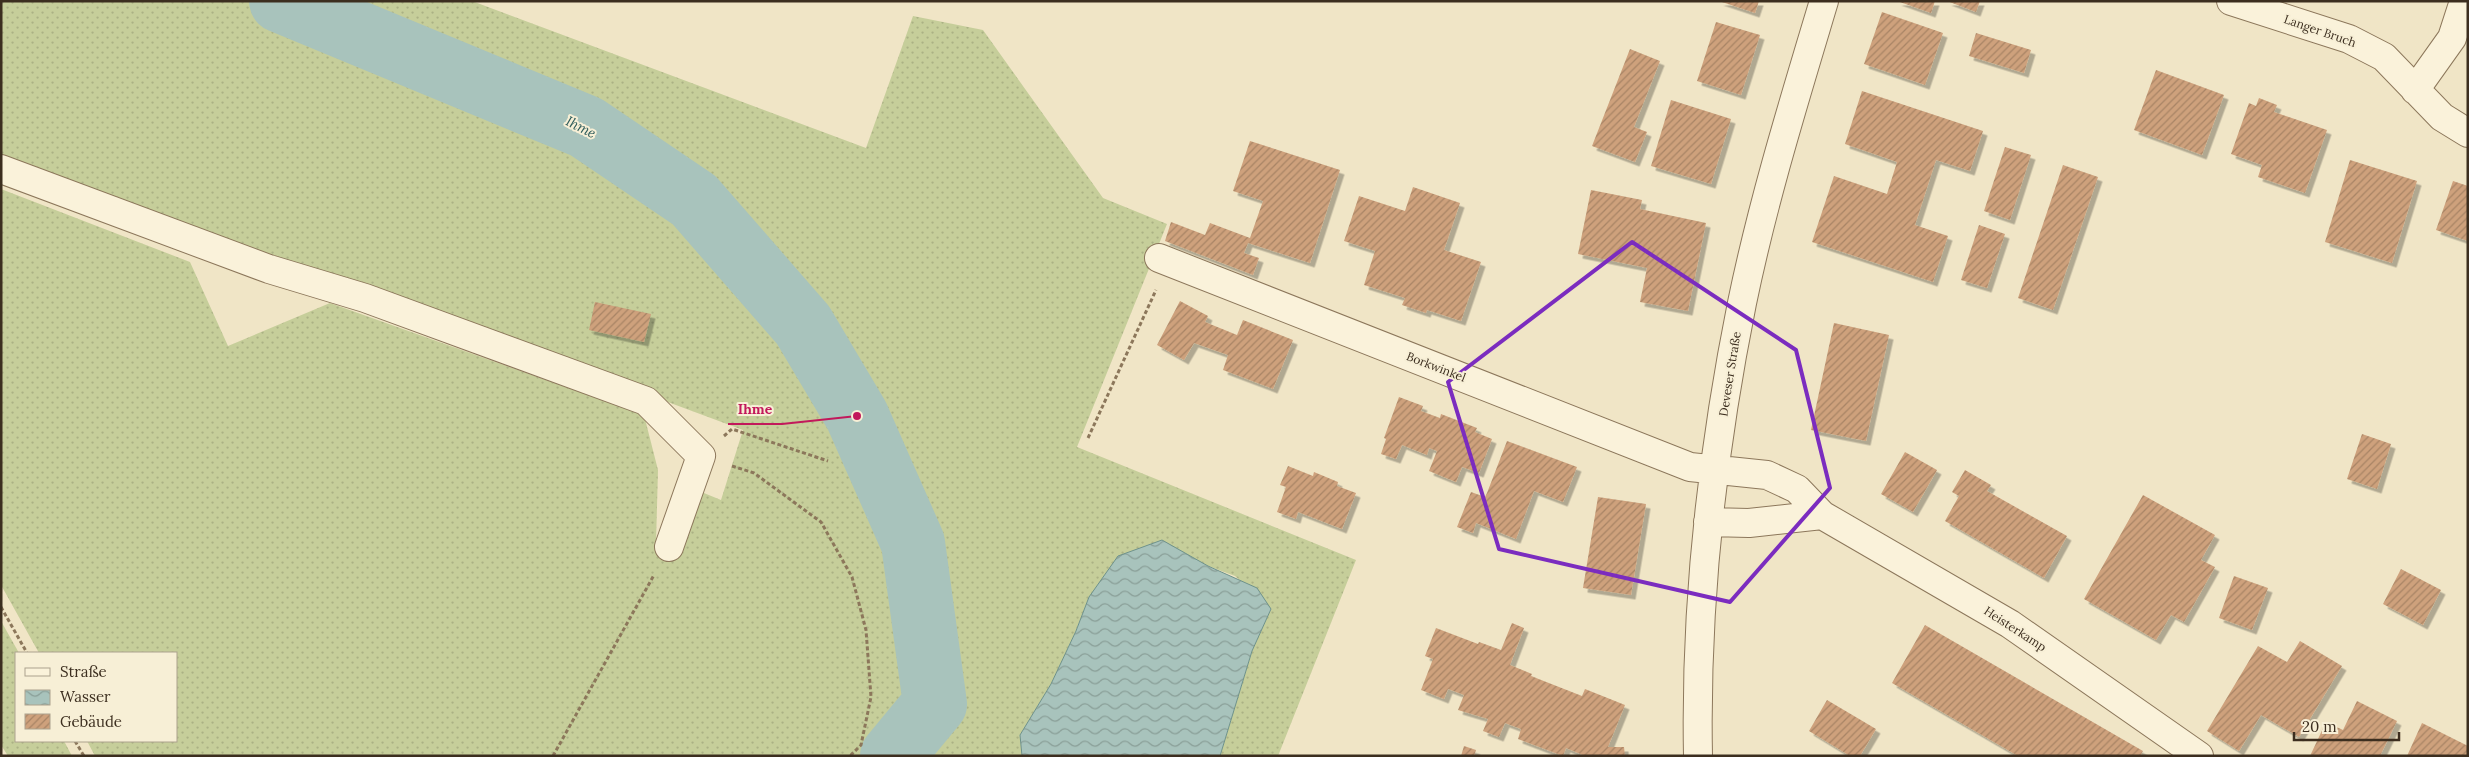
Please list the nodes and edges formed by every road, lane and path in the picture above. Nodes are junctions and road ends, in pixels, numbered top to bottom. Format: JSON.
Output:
{"nodes":[{"id":1,"x":1824,"y":1,"type":"edge"},
{"id":2,"x":2231,"y":1,"type":"edge"},
{"id":3,"x":2464,"y":1,"type":"edge"},
{"id":4,"x":2415,"y":90,"type":"junction"},
{"id":5,"x":2468,"y":133,"type":"edge"},
{"id":6,"x":1,"y":169,"type":"edge"},
{"id":7,"x":1159,"y":258,"type":"dead end"},
{"id":8,"x":1156,"y":288,"type":"dead end"},
{"id":9,"x":1088,"y":438,"type":"dead end"},
{"id":10,"x":701,"y":456,"type":"junction"},
{"id":11,"x":828,"y":461,"type":"dead end"},
{"id":12,"x":1715,"y":469,"type":"junction"},
{"id":13,"x":1822,"y":515,"type":"junction"},
{"id":14,"x":1708,"y":522,"type":"junction"},
{"id":15,"x":669,"y":547,"type":"joint"},
{"id":16,"x":1,"y":607,"type":"edge"},
{"id":17,"x":26,"y":652,"type":"edge"},
{"id":18,"x":76,"y":742,"type":"edge"},
{"id":19,"x":84,"y":756,"type":"edge"},
{"id":20,"x":554,"y":756,"type":"edge"},
{"id":21,"x":850,"y":756,"type":"edge"},
{"id":22,"x":1698,"y":756,"type":"edge"},
{"id":23,"x":2200,"y":756,"type":"edge"}],
"edges":[{"from":1,"to":12,"type":"street","name":"Deveser Straße"},
{"from":2,"to":4,"type":"street","name":"Langer Bruch"},
{"from":3,"to":4,"type":"street"},
{"from":4,"to":5,"type":"street","name":"Langer Bruch"},
{"from":6,"to":10,"type":"street"},
{"from":7,"to":12,"type":"street","name":"Borkwinkel"},
{"from":8,"to":9,"type":"path"},
{"from":10,"to":11,"type":"path"},
{"from":10,"to":15,"type":"street"},
{"from":10,"to":21,"type":"path"},
{"from":12,"to":13,"type":"street","name":"Heisterkamp"},
{"from":12,"to":14,"type":"street","name":"Deveser Straße"},
{"from":13,"to":14,"type":"street"},
{"from":13,"to":23,"type":"street","name":"Heisterkamp"},
{"from":14,"to":22,"type":"street","name":"Deveser Straße"},
{"from":15,"to":20,"type":"path"},
{"from":16,"to":17,"type":"path"},
{"from":18,"to":19,"type":"path"}]}
